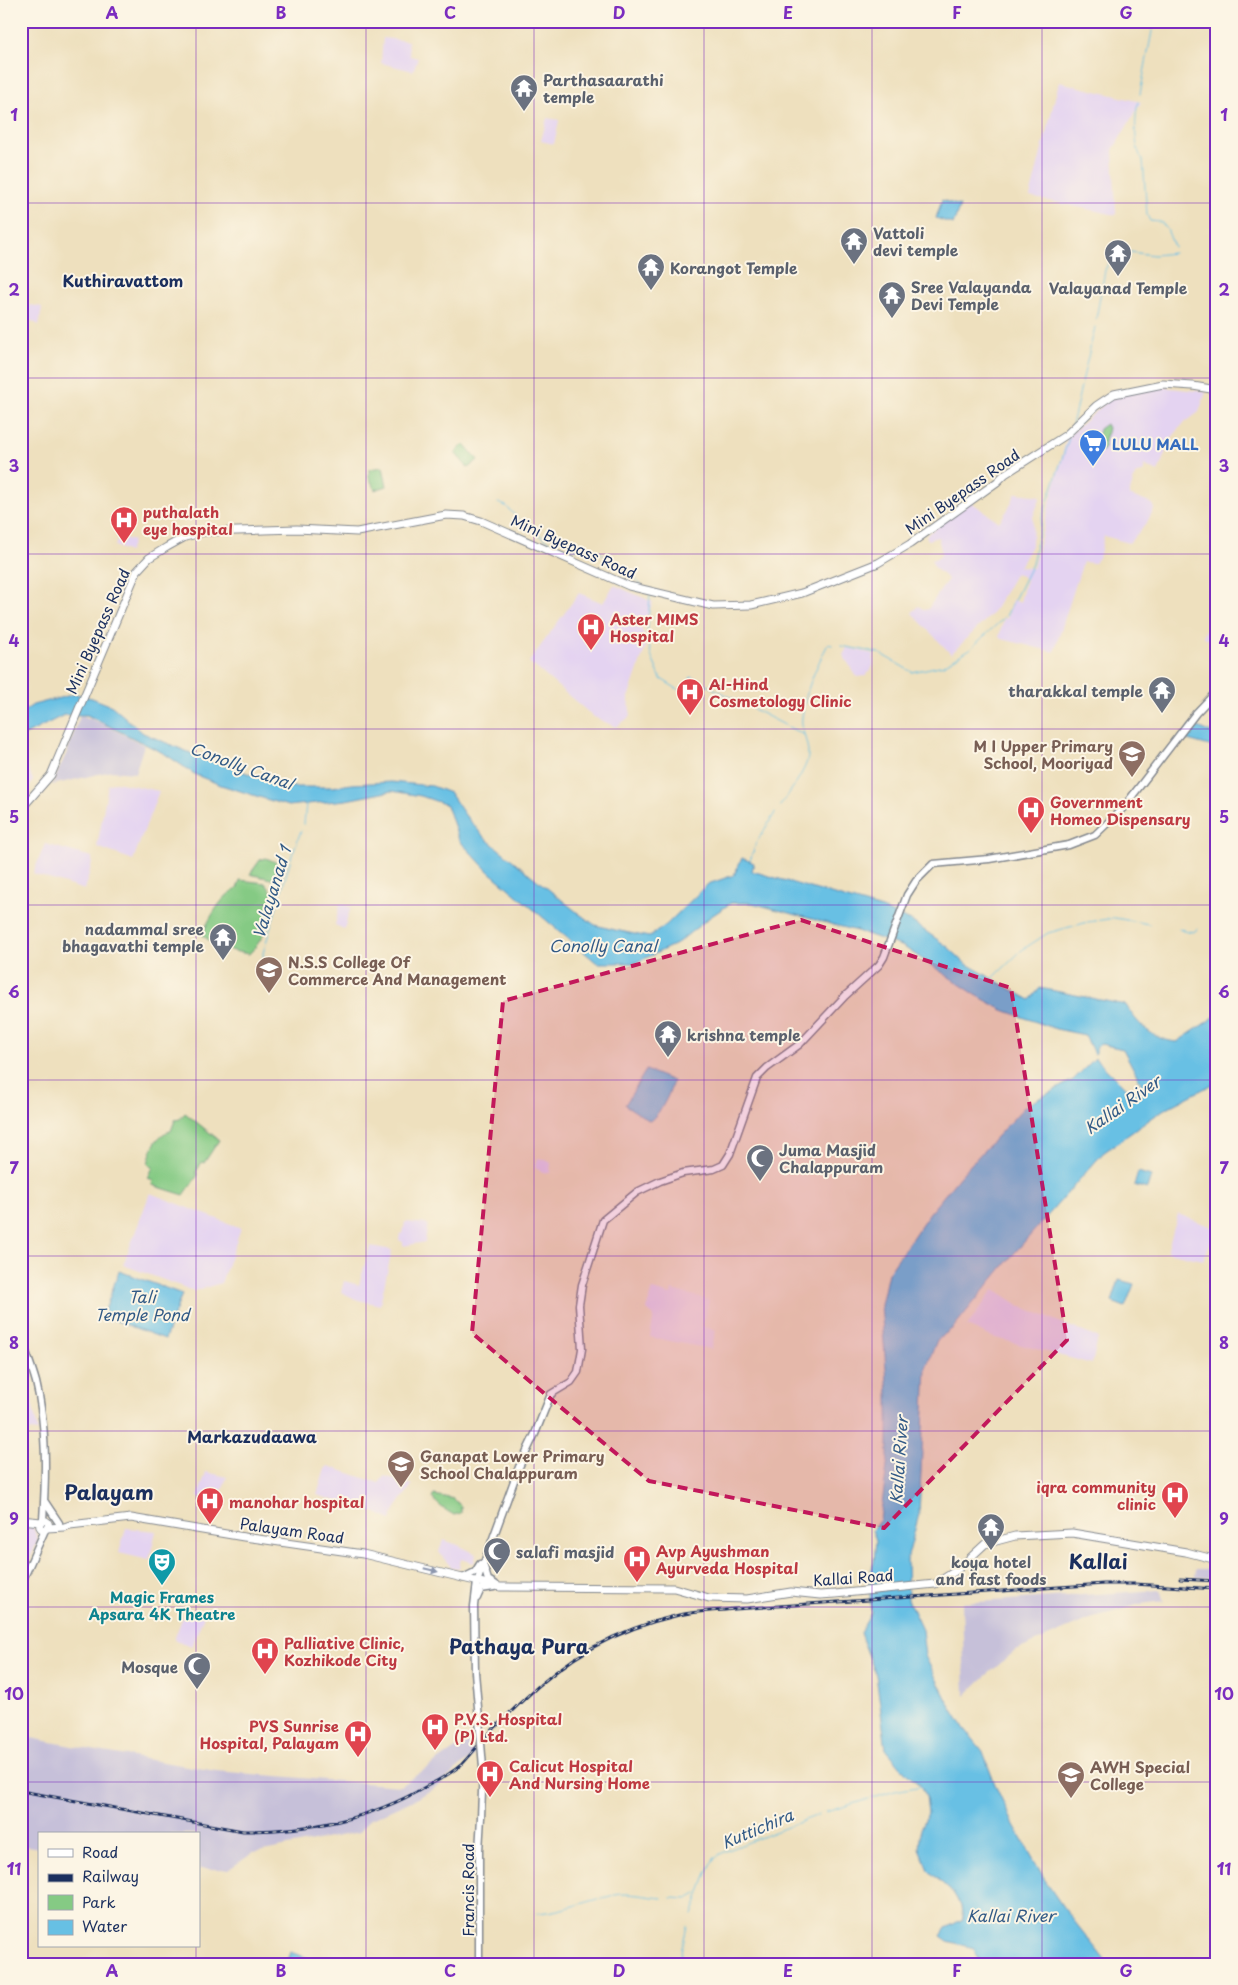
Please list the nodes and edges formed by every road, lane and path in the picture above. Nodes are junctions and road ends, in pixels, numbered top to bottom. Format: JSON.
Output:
{"nodes":[{"id":1,"x":1217,"y":390,"type":"edge"},
{"id":2,"x":1217,"y":691,"type":"edge"},
{"id":3,"x":21,"y":809,"type":"edge"},
{"id":4,"x":21,"y":1338,"type":"edge"},
{"id":5,"x":45,"y":1501,"type":"junction"},
{"id":6,"x":21,"y":1520,"type":"edge"},
{"id":7,"x":59,"y":1523,"type":"junction"},
{"id":8,"x":21,"y":1524,"type":"edge"},
{"id":9,"x":44,"y":1525,"type":"junction"},
{"id":10,"x":70,"y":1525,"type":"junction"},
{"id":11,"x":486,"y":1554,"type":"junction"},
{"id":12,"x":1217,"y":1560,"type":"edge"},
{"id":13,"x":484,"y":1561,"type":"junction"},
{"id":14,"x":463,"y":1578,"type":"junction"},
{"id":15,"x":477,"y":1582,"type":"junction"},
{"id":16,"x":21,"y":1584,"type":"edge"},
{"id":17,"x":500,"y":1587,"type":"junction"},
{"id":18,"x":474,"y":1606,"type":"junction"},
{"id":19,"x":479,"y":1964,"type":"edge"}],
"edges":[{"from":1,"to":3,"type":"main road","name":"Mini Byepass Road"},
{"from":2,"to":11,"type":"main road"},
{"from":4,"to":5,"type":"main road"},
{"from":5,"to":7,"type":"main road"},
{"from":5,"to":9,"type":"main road"},
{"from":6,"to":9,"type":"main road"},
{"from":7,"to":9,"type":"main road"},
{"from":7,"to":10,"type":"main road"},
{"from":8,"to":9,"type":"main road"},
{"from":9,"to":10,"type":"main road","name":"Palayam Road"},
{"from":9,"to":16,"type":"main road"},
{"from":10,"to":14,"type":"main road","name":"Palayam Road","one_way":true},
{"from":11,"to":13,"type":"main road","name":"Francis Road"},
{"from":11,"to":14,"type":"main road"},
{"from":12,"to":17,"type":"main road","name":"Kallai Road"},
{"from":13,"to":15,"type":"main road","name":"Francis Road"},
{"from":13,"to":17,"type":"main road"},
{"from":14,"to":15,"type":"main road","name":"Palayam Road"},
{"from":15,"to":17,"type":"main road","name":"Kallai Road"},
{"from":15,"to":18,"type":"main road","name":"Francis Road"},
{"from":17,"to":18,"type":"main road"},
{"from":18,"to":19,"type":"main road","name":"Francis Road","bridge":true}]}
